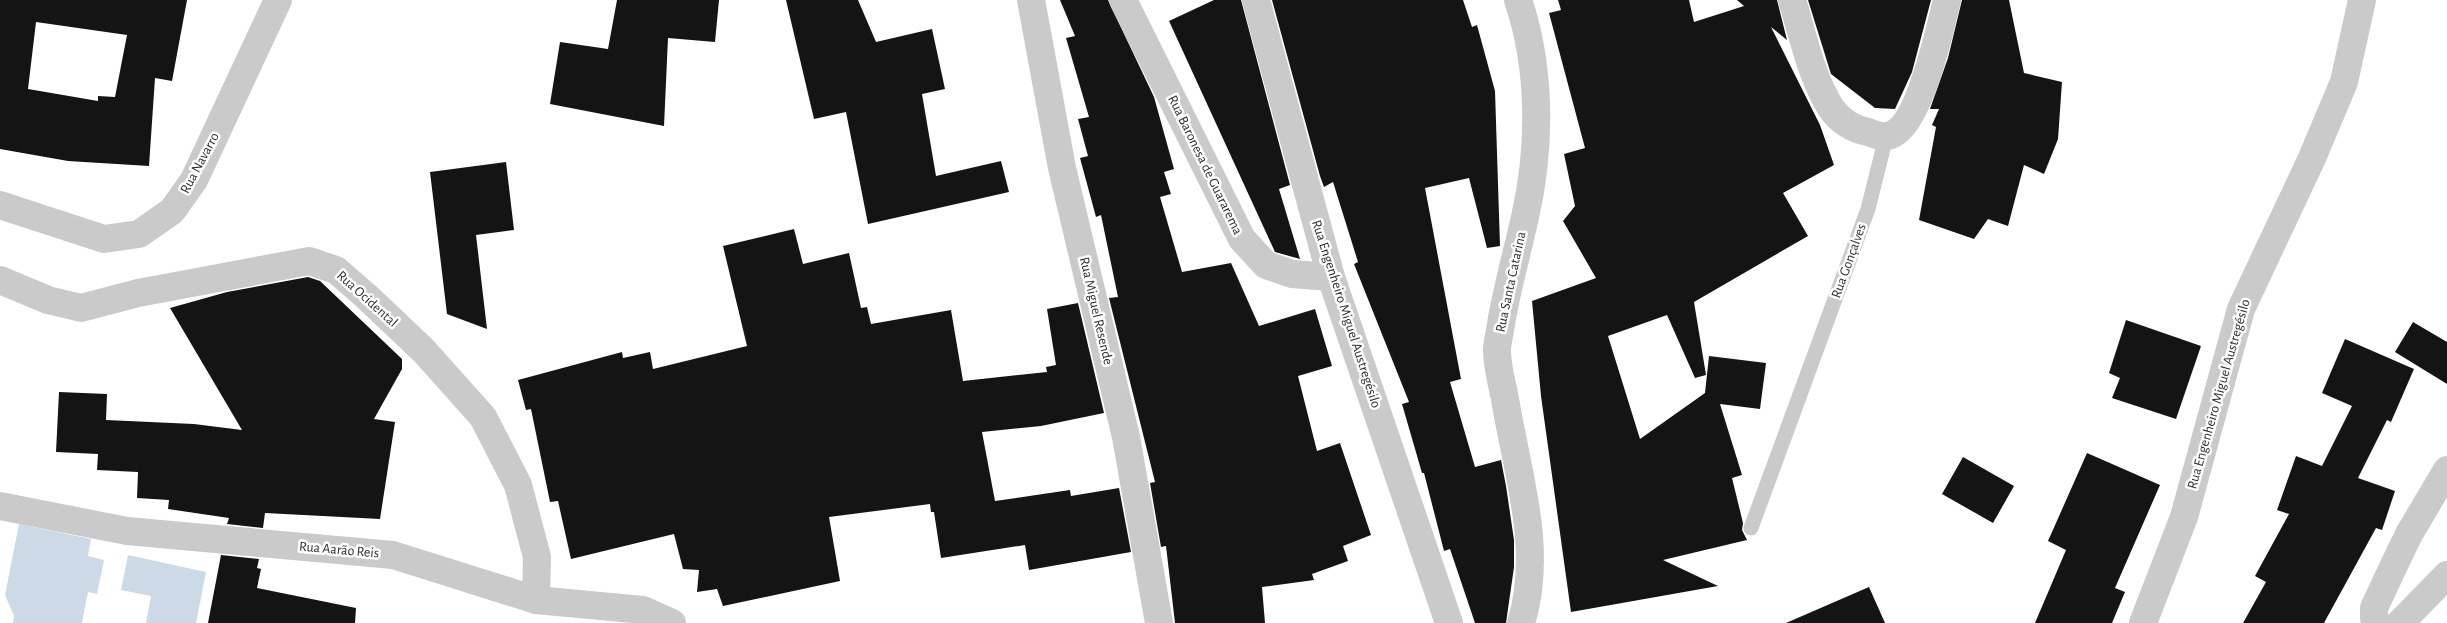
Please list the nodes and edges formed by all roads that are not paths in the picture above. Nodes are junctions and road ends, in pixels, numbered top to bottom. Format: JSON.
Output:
{"nodes":[{"id":1,"x":278,"y":0,"type":"edge"},
{"id":2,"x":1031,"y":0,"type":"edge"},
{"id":3,"x":1124,"y":0,"type":"edge"},
{"id":4,"x":1256,"y":0,"type":"edge"},
{"id":5,"x":1518,"y":0,"type":"edge"},
{"id":6,"x":1792,"y":0,"type":"edge"},
{"id":7,"x":1947,"y":0,"type":"edge"},
{"id":8,"x":2362,"y":0,"type":"edge"},
{"id":9,"x":1886,"y":137,"type":"junction"},
{"id":10,"x":0,"y":205,"type":"edge"},
{"id":11,"x":1331,"y":276,"type":"junction"},
{"id":12,"x":0,"y":280,"type":"edge"},
{"id":13,"x":2447,"y":470,"type":"edge"},
{"id":14,"x":0,"y":506,"type":"edge"},
{"id":15,"x":1751,"y":528,"type":"dead end"},
{"id":16,"x":2447,"y":575,"type":"edge"},
{"id":17,"x":536,"y":600,"type":"junction"},
{"id":18,"x":672,"y":623,"type":"edge"},
{"id":19,"x":1159,"y":623,"type":"edge"},
{"id":20,"x":1449,"y":623,"type":"edge"},
{"id":21,"x":1521,"y":623,"type":"edge"},
{"id":22,"x":2143,"y":623,"type":"edge"},
{"id":23,"x":2377,"y":623,"type":"edge"},
{"id":24,"x":2400,"y":623,"type":"edge"}],
"edges":[{"from":1,"to":10,"type":"street","name":"Rua Navarro"},
{"from":2,"to":19,"type":"street","name":"Rua Miguel Resende"},
{"from":3,"to":11,"type":"street","name":"Rua Baronesa de Guararema"},
{"from":4,"to":11,"type":"street","name":"Rua Engenheiro Miguel Austregésilo"},
{"from":5,"to":21,"type":"street","name":"Rua Santa Catarina"},
{"from":6,"to":9,"type":"street"},
{"from":7,"to":9,"type":"street"},
{"from":8,"to":22,"type":"street","name":"Rua Engenheiro Miguel Austregésilo"},
{"from":9,"to":15,"type":"lane","name":"Rua Gonçalves"},
{"from":11,"to":20,"type":"street","name":"Rua Engenheiro Miguel Austregésilo"},
{"from":12,"to":17,"type":"street","name":"Rua Ocidental"},
{"from":13,"to":23,"type":"street"},
{"from":14,"to":17,"type":"street","name":"Rua Aarão Reis"},
{"from":16,"to":24,"type":"street"},
{"from":17,"to":18,"type":"street","name":"Rua Aarão Reis"}]}
